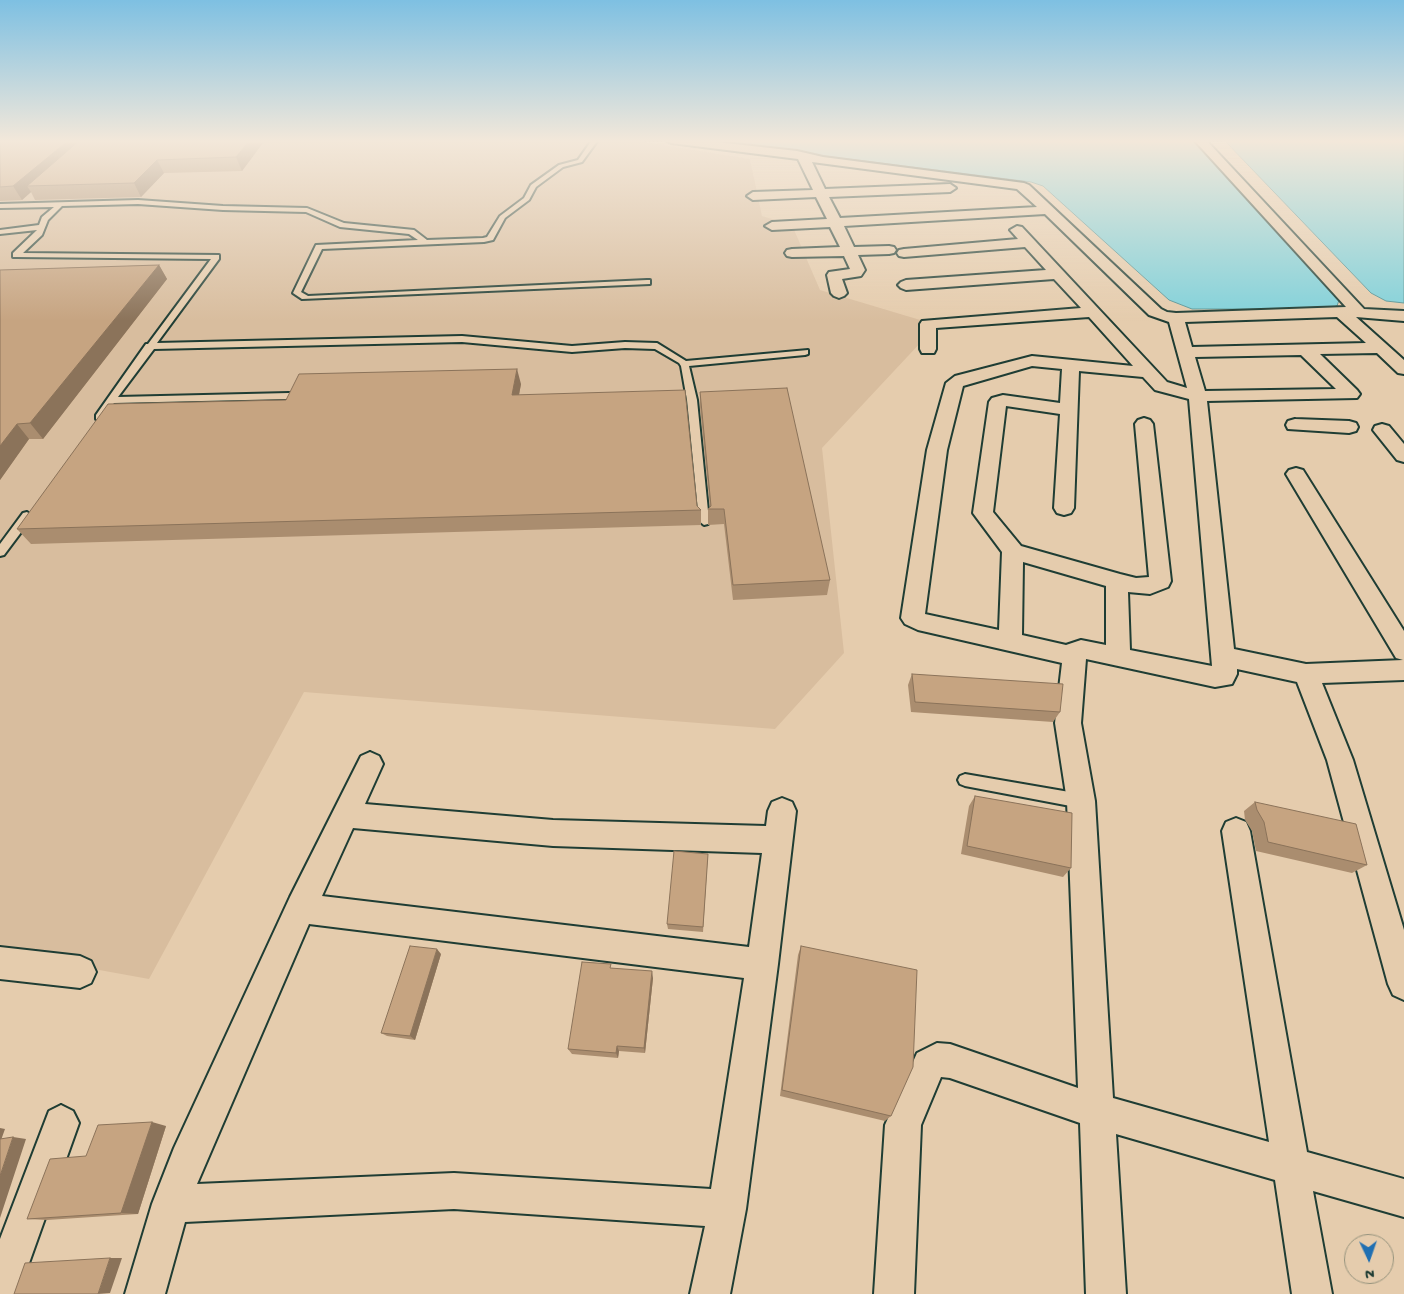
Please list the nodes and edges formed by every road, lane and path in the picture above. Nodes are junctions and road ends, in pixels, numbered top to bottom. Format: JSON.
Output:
{"nodes":[{"id":1,"x":28,"y":200,"type":"edge"},
{"id":2,"x":525,"y":200,"type":"edge"},
{"id":3,"x":825,"y":200,"type":"edge"},
{"id":4,"x":963,"y":200,"type":"edge"},
{"id":5,"x":1038,"y":200,"type":"edge"},
{"id":6,"x":1256,"y":200,"type":"edge"},
{"id":7,"x":60,"y":204,"type":"junction"},
{"id":8,"x":23,"y":205,"type":"junction"},
{"id":9,"x":0,"y":206,"type":"edge"},
{"id":10,"x":1048,"y":210,"type":"junction"},
{"id":11,"x":972,"y":214,"type":"junction"},
{"id":12,"x":835,"y":222,"type":"junction"},
{"id":13,"x":772,"y":226,"type":"dead end"},
{"id":14,"x":41,"y":227,"type":"junction"},
{"id":15,"x":1017,"y":230,"type":"dead end"},
{"id":16,"x":0,"y":232,"type":"edge"},
{"id":17,"x":425,"y":242,"type":"junction"},
{"id":18,"x":1029,"y":242,"type":"junction"},
{"id":19,"x":848,"y":250,"type":"junction"},
{"id":20,"x":889,"y":250,"type":"dead end"},
{"id":21,"x":792,"y":253,"type":"dead end"},
{"id":22,"x":904,"y":253,"type":"dead end"},
{"id":23,"x":1058,"y":274,"type":"junction"},
{"id":24,"x":647,"y":282,"type":"dead end"},
{"id":25,"x":906,"y":285,"type":"dead end"},
{"id":26,"x":839,"y":293,"type":"dead end"},
{"id":27,"x":1093,"y":312,"type":"junction"},
{"id":28,"x":1341,"y":312,"type":"junction"},
{"id":29,"x":1359,"y":312,"type":"junction"},
{"id":30,"x":1404,"y":316,"type":"edge"},
{"id":31,"x":1176,"y":318,"type":"junction"},
{"id":32,"x":149,"y":346,"type":"junction"},
{"id":33,"x":1381,"y":348,"type":"junction"},
{"id":34,"x":928,"y":349,"type":"dead end"},
{"id":35,"x":1306,"y":350,"type":"junction"},
{"id":36,"x":804,"y":352,"type":"dead end"},
{"id":37,"x":1185,"y":352,"type":"junction"},
{"id":38,"x":684,"y":364,"type":"junction"},
{"id":39,"x":1071,"y":364,"type":"junction"},
{"id":40,"x":1404,"y":369,"type":"edge"},
{"id":41,"x":1146,"y":372,"type":"junction"},
{"id":42,"x":289,"y":396,"type":"edge"},
{"id":43,"x":1198,"y":396,"type":"junction"},
{"id":44,"x":1279,"y":396,"type":"junction"},
{"id":45,"x":112,"y":400,"type":"junction"},
{"id":46,"x":1070,"y":410,"type":"junction"},
{"id":47,"x":95,"y":424,"type":"edge"},
{"id":48,"x":1144,"y":424,"type":"dead end"},
{"id":49,"x":1349,"y":427,"type":"dead end"},
{"id":50,"x":1382,"y":430,"type":"dead end"},
{"id":51,"x":1404,"y":456,"type":"edge"},
{"id":52,"x":1296,"y":474,"type":"dead end"},
{"id":53,"x":36,"y":504,"type":"edge"},
{"id":54,"x":1064,"y":508,"type":"dead end"},
{"id":55,"x":704,"y":521,"type":"dead end"},
{"id":56,"x":1013,"y":550,"type":"junction"},
{"id":57,"x":0,"y":552,"type":"edge"},
{"id":58,"x":1120,"y":582,"type":"junction"},
{"id":59,"x":1010,"y":642,"type":"junction"},
{"id":60,"x":1404,"y":651,"type":"edge"},
{"id":61,"x":1074,"y":656,"type":"junction"},
{"id":62,"x":1223,"y":656,"type":"junction"},
{"id":63,"x":1118,"y":657,"type":"junction"},
{"id":64,"x":1404,"y":670,"type":"edge"},
{"id":65,"x":1306,"y":674,"type":"junction"},
{"id":66,"x":370,"y":764,"type":"dead end"},
{"id":67,"x":965,"y":780,"type":"dead end"},
{"id":68,"x":1081,"y":801,"type":"junction"},
{"id":69,"x":346,"y":815,"type":"junction"},
{"id":70,"x":1236,"y":831,"type":"dead end"},
{"id":71,"x":302,"y":908,"type":"junction"},
{"id":72,"x":0,"y":963,"type":"edge"},
{"id":73,"x":762,"y":964,"type":"junction"},
{"id":74,"x":80,"y":972,"type":"dead end"},
{"id":75,"x":1404,"y":984,"type":"edge"},
{"id":76,"x":1096,"y":1112,"type":"junction"},
{"id":77,"x":61,"y":1123,"type":"dead end"},
{"id":78,"x":1290,"y":1166,"type":"junction"},
{"id":79,"x":1404,"y":1198,"type":"edge"},
{"id":80,"x":171,"y":1204,"type":"junction"},
{"id":81,"x":727,"y":1209,"type":"junction"},
{"id":82,"x":3,"y":1276,"type":"edge"},
{"id":83,"x":145,"y":1294,"type":"edge"},
{"id":84,"x":710,"y":1294,"type":"edge"},
{"id":85,"x":894,"y":1294,"type":"edge"},
{"id":86,"x":1106,"y":1294,"type":"edge"},
{"id":87,"x":1312,"y":1294,"type":"edge"}],
"edges":[{"from":1,"to":8,"type":"lane"},
{"from":2,"to":17,"type":"lane"},
{"from":3,"to":12,"type":"street"},
{"from":4,"to":11,"type":"street"},
{"from":5,"to":10,"type":"street"},
{"from":6,"to":29,"type":"street"},
{"from":7,"to":8,"type":"lane"},
{"from":7,"to":14,"type":"lane"},
{"from":7,"to":17,"type":"lane"},
{"from":8,"to":9,"type":"lane"},
{"from":10,"to":11,"type":"street"},
{"from":10,"to":31,"type":"street"},
{"from":11,"to":12,"type":"street"},
{"from":12,"to":13,"type":"street"},
{"from":12,"to":19,"type":"street"},
{"from":14,"to":16,"type":"lane"},
{"from":14,"to":32,"type":"lane"},
{"from":15,"to":18,"type":"street"},
{"from":17,"to":24,"type":"lane"},
{"from":18,"to":22,"type":"street"},
{"from":18,"to":23,"type":"street"},
{"from":19,"to":20,"type":"street"},
{"from":19,"to":21,"type":"street"},
{"from":19,"to":26,"type":"street"},
{"from":23,"to":25,"type":"street"},
{"from":23,"to":27,"type":"street"},
{"from":27,"to":34,"type":"street"},
{"from":27,"to":41,"type":"street"},
{"from":28,"to":29,"type":"street"},
{"from":28,"to":31,"type":"street"},
{"from":28,"to":33,"type":"street"},
{"from":29,"to":30,"type":"street"},
{"from":31,"to":37,"type":"street"},
{"from":32,"to":38,"type":"lane"},
{"from":32,"to":45,"type":"lane"},
{"from":33,"to":35,"type":"street"},
{"from":33,"to":40,"type":"street"},
{"from":35,"to":37,"type":"street"},
{"from":35,"to":44,"type":"street"},
{"from":36,"to":38,"type":"lane"},
{"from":37,"to":43,"type":"street"},
{"from":38,"to":55,"type":"lane"},
{"from":39,"to":41,"type":"street"},
{"from":39,"to":46,"type":"street"},
{"from":39,"to":59,"type":"street"},
{"from":41,"to":43,"type":"street"},
{"from":42,"to":45,"type":"lane"},
{"from":43,"to":44,"type":"street"},
{"from":43,"to":62,"type":"street"},
{"from":44,"to":49,"type":"street"},
{"from":45,"to":47,"type":"lane"},
{"from":46,"to":54,"type":"street"},
{"from":46,"to":56,"type":"street"},
{"from":48,"to":58,"type":"street"},
{"from":50,"to":51,"type":"street"},
{"from":52,"to":60,"type":"street"},
{"from":53,"to":57,"type":"lane"},
{"from":56,"to":58,"type":"street"},
{"from":56,"to":59,"type":"street"},
{"from":58,"to":63,"type":"street"},
{"from":59,"to":61,"type":"street"},
{"from":61,"to":63,"type":"street"},
{"from":61,"to":68,"type":"street"},
{"from":62,"to":63,"type":"street"},
{"from":62,"to":65,"type":"street"},
{"from":64,"to":65,"type":"street"},
{"from":65,"to":75,"type":"street"},
{"from":66,"to":69,"type":"street"},
{"from":67,"to":68,"type":"lane"},
{"from":68,"to":76,"type":"street"},
{"from":69,"to":71,"type":"street"},
{"from":69,"to":73,"type":"street"},
{"from":70,"to":78,"type":"street"},
{"from":71,"to":73,"type":"street"},
{"from":71,"to":80,"type":"street"},
{"from":72,"to":74,"type":"street"},
{"from":73,"to":81,"type":"street"},
{"from":76,"to":78,"type":"street"},
{"from":76,"to":85,"type":"street"},
{"from":76,"to":86,"type":"street"},
{"from":77,"to":82,"type":"street"},
{"from":78,"to":79,"type":"street"},
{"from":78,"to":87,"type":"street"},
{"from":80,"to":81,"type":"street"},
{"from":80,"to":83,"type":"street"},
{"from":81,"to":84,"type":"street"}]}
